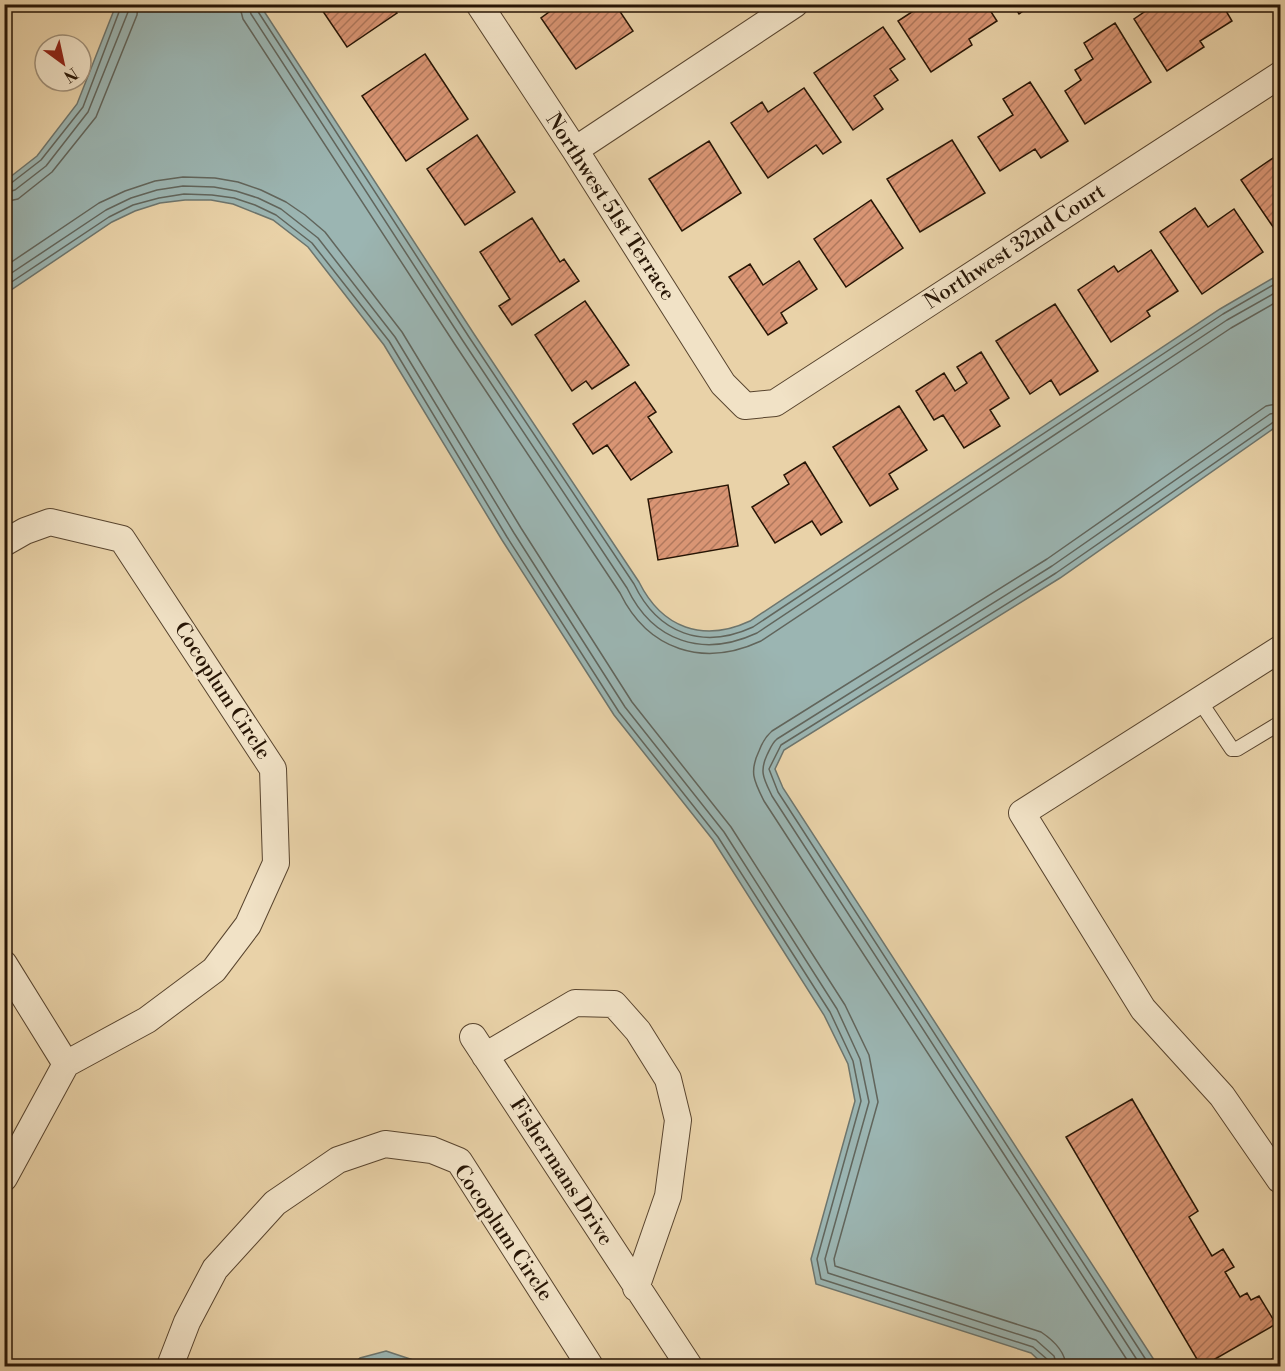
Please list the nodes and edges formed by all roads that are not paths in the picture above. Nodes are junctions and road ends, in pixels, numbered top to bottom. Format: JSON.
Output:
{"nodes":[{"id":1,"x":479,"y":4,"type":"edge"},
{"id":2,"x":795,"y":4,"type":"edge"},
{"id":3,"x":1281,"y":75,"type":"edge"},
{"id":4,"x":575,"y":150,"type":"junction"},
{"id":5,"x":745,"y":406,"type":"joint"},
{"id":6,"x":4,"y":543,"type":"edge"},
{"id":7,"x":1281,"y":649,"type":"edge"},
{"id":8,"x":1199,"y":700,"type":"junction"},
{"id":9,"x":1281,"y":723,"type":"edge"},
{"id":10,"x":4,"y":964,"type":"edge"},
{"id":11,"x":66,"y":1064,"type":"junction"},
{"id":12,"x":4,"y":1178,"type":"edge"},
{"id":13,"x":1281,"y":1180,"type":"edge"},
{"id":14,"x":636,"y":1287,"type":"junction"},
{"id":15,"x":170,"y":1366,"type":"edge"},
{"id":16,"x":590,"y":1366,"type":"edge"},
{"id":17,"x":689,"y":1366,"type":"edge"}],
"edges":[{"from":1,"to":4,"type":"street","name":"Northwest 51st Terrace"},
{"from":2,"to":4,"type":"street"},
{"from":3,"to":5,"type":"street","name":"Northwest 32nd Court"},
{"from":4,"to":5,"type":"street","name":"Northwest 51st Terrace"},
{"from":6,"to":11,"type":"street","name":"Cocoplum Circle"},
{"from":7,"to":8,"type":"street"},
{"from":8,"to":9,"type":"lane"},
{"from":8,"to":13,"type":"street"},
{"from":10,"to":11,"type":"street"},
{"from":11,"to":12,"type":"street"},
{"from":14,"to":14,"type":"street","name":"Fishermans Drive"},
{"from":14,"to":17,"type":"street","name":"Fishermans Drive"},
{"from":15,"to":16,"type":"street","name":"Cocoplum Circle"}]}
